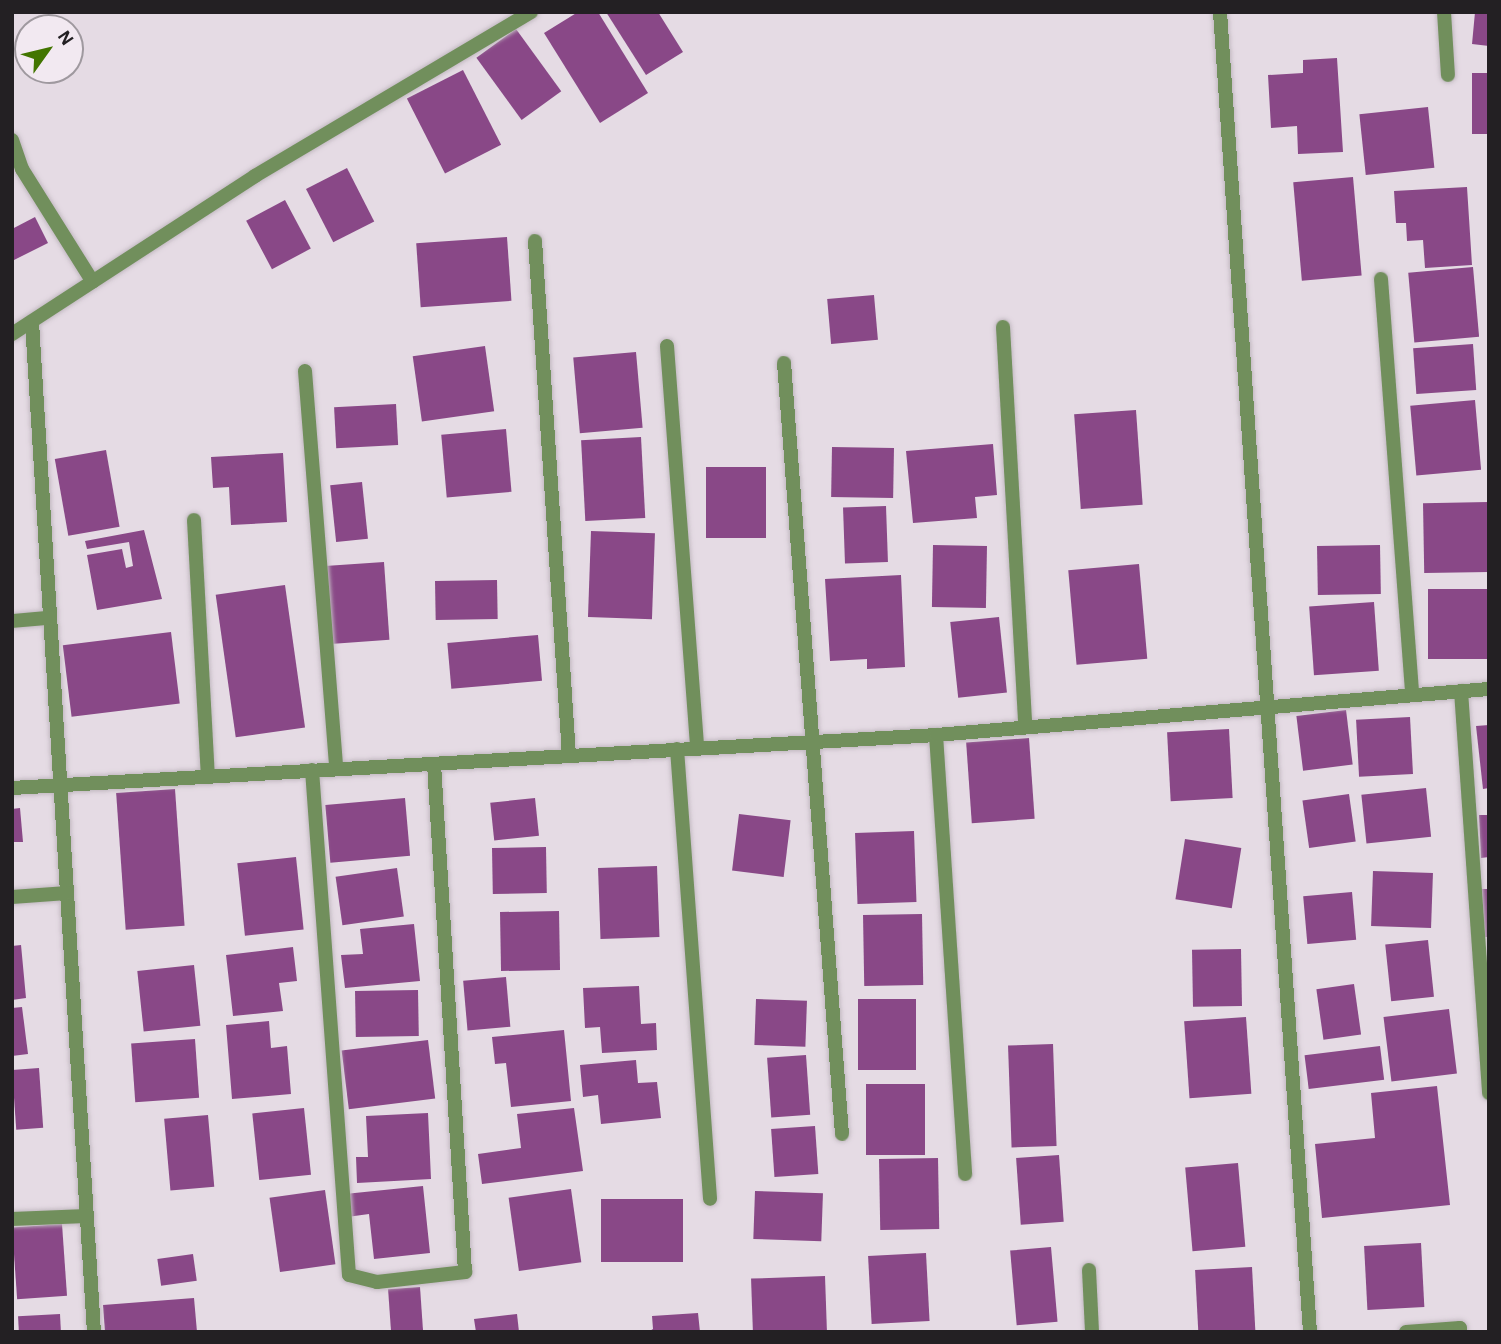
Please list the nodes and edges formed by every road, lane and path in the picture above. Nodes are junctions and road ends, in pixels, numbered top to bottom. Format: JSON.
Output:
{"nodes":[{"id":1,"x":531,"y":12,"type":"edge"},
{"id":2,"x":1220,"y":12,"type":"edge"},
{"id":3,"x":1444,"y":12,"type":"edge"},
{"id":4,"x":1448,"y":75,"type":"dead end"},
{"id":5,"x":12,"y":140,"type":"edge"},
{"id":6,"x":535,"y":240,"type":"dead end"},
{"id":7,"x":1381,"y":279,"type":"dead end"},
{"id":8,"x":93,"y":282,"type":"junction"},
{"id":9,"x":32,"y":322,"type":"junction"},
{"id":10,"x":1003,"y":327,"type":"dead end"},
{"id":11,"x":12,"y":334,"type":"edge"},
{"id":12,"x":667,"y":346,"type":"dead end"},
{"id":13,"x":784,"y":363,"type":"dead end"},
{"id":14,"x":305,"y":371,"type":"dead end"},
{"id":15,"x":194,"y":520,"type":"dead end"},
{"id":16,"x":48,"y":618,"type":"junction"},
{"id":17,"x":12,"y":621,"type":"edge"},
{"id":18,"x":1489,"y":689,"type":"edge"},
{"id":19,"x":1461,"y":691,"type":"junction"},
{"id":20,"x":1412,"y":694,"type":"junction"},
{"id":21,"x":1265,"y":707,"type":"junction"},
{"id":22,"x":1026,"y":725,"type":"junction"},
{"id":23,"x":936,"y":735,"type":"junction"},
{"id":24,"x":813,"y":742,"type":"junction"},
{"id":25,"x":696,"y":748,"type":"junction"},
{"id":26,"x":677,"y":749,"type":"junction"},
{"id":27,"x":569,"y":756,"type":"junction"},
{"id":28,"x":434,"y":764,"type":"junction"},
{"id":29,"x":336,"y":769,"type":"junction"},
{"id":30,"x":312,"y":771,"type":"junction"},
{"id":31,"x":208,"y":776,"type":"junction"},
{"id":32,"x":60,"y":785,"type":"junction"},
{"id":33,"x":12,"y":788,"type":"edge"},
{"id":34,"x":66,"y":893,"type":"junction"},
{"id":35,"x":12,"y":897,"type":"edge"},
{"id":36,"x":1489,"y":1093,"type":"edge"},
{"id":37,"x":842,"y":1134,"type":"dead end"},
{"id":38,"x":965,"y":1174,"type":"dead end"},
{"id":39,"x":710,"y":1199,"type":"dead end"},
{"id":40,"x":86,"y":1216,"type":"junction"},
{"id":41,"x":12,"y":1219,"type":"edge"},
{"id":42,"x":1089,"y":1270,"type":"dead end"},
{"id":43,"x":94,"y":1332,"type":"edge"},
{"id":44,"x":1092,"y":1332,"type":"edge"},
{"id":45,"x":1310,"y":1332,"type":"edge"},
{"id":46,"x":1406,"y":1332,"type":"edge"},
{"id":47,"x":1460,"y":1332,"type":"edge"}],
"edges":[{"from":1,"to":8,"type":"street"},
{"from":2,"to":21,"type":"street"},
{"from":3,"to":4,"type":"street"},
{"from":5,"to":8,"type":"street"},
{"from":6,"to":27,"type":"street"},
{"from":7,"to":20,"type":"street"},
{"from":8,"to":9,"type":"street"},
{"from":9,"to":11,"type":"street"},
{"from":9,"to":16,"type":"street"},
{"from":10,"to":22,"type":"street"},
{"from":12,"to":25,"type":"street"},
{"from":13,"to":24,"type":"street"},
{"from":14,"to":29,"type":"street"},
{"from":15,"to":31,"type":"street"},
{"from":16,"to":17,"type":"street"},
{"from":16,"to":32,"type":"street"},
{"from":18,"to":19,"type":"street"},
{"from":19,"to":20,"type":"street"},
{"from":19,"to":36,"type":"street"},
{"from":20,"to":21,"type":"street"},
{"from":21,"to":22,"type":"street"},
{"from":21,"to":45,"type":"street"},
{"from":22,"to":23,"type":"street"},
{"from":23,"to":24,"type":"street"},
{"from":23,"to":38,"type":"street"},
{"from":24,"to":25,"type":"street"},
{"from":24,"to":37,"type":"street"},
{"from":25,"to":26,"type":"street"},
{"from":26,"to":27,"type":"street"},
{"from":26,"to":39,"type":"street"},
{"from":27,"to":28,"type":"street"},
{"from":28,"to":29,"type":"street"},
{"from":28,"to":30,"type":"street"},
{"from":29,"to":30,"type":"street"},
{"from":30,"to":31,"type":"street"},
{"from":31,"to":32,"type":"street"},
{"from":32,"to":33,"type":"street"},
{"from":32,"to":34,"type":"street"},
{"from":34,"to":35,"type":"street"},
{"from":34,"to":40,"type":"street"},
{"from":40,"to":41,"type":"street"},
{"from":40,"to":43,"type":"street"},
{"from":42,"to":44,"type":"street"},
{"from":46,"to":47,"type":"street"}]}
